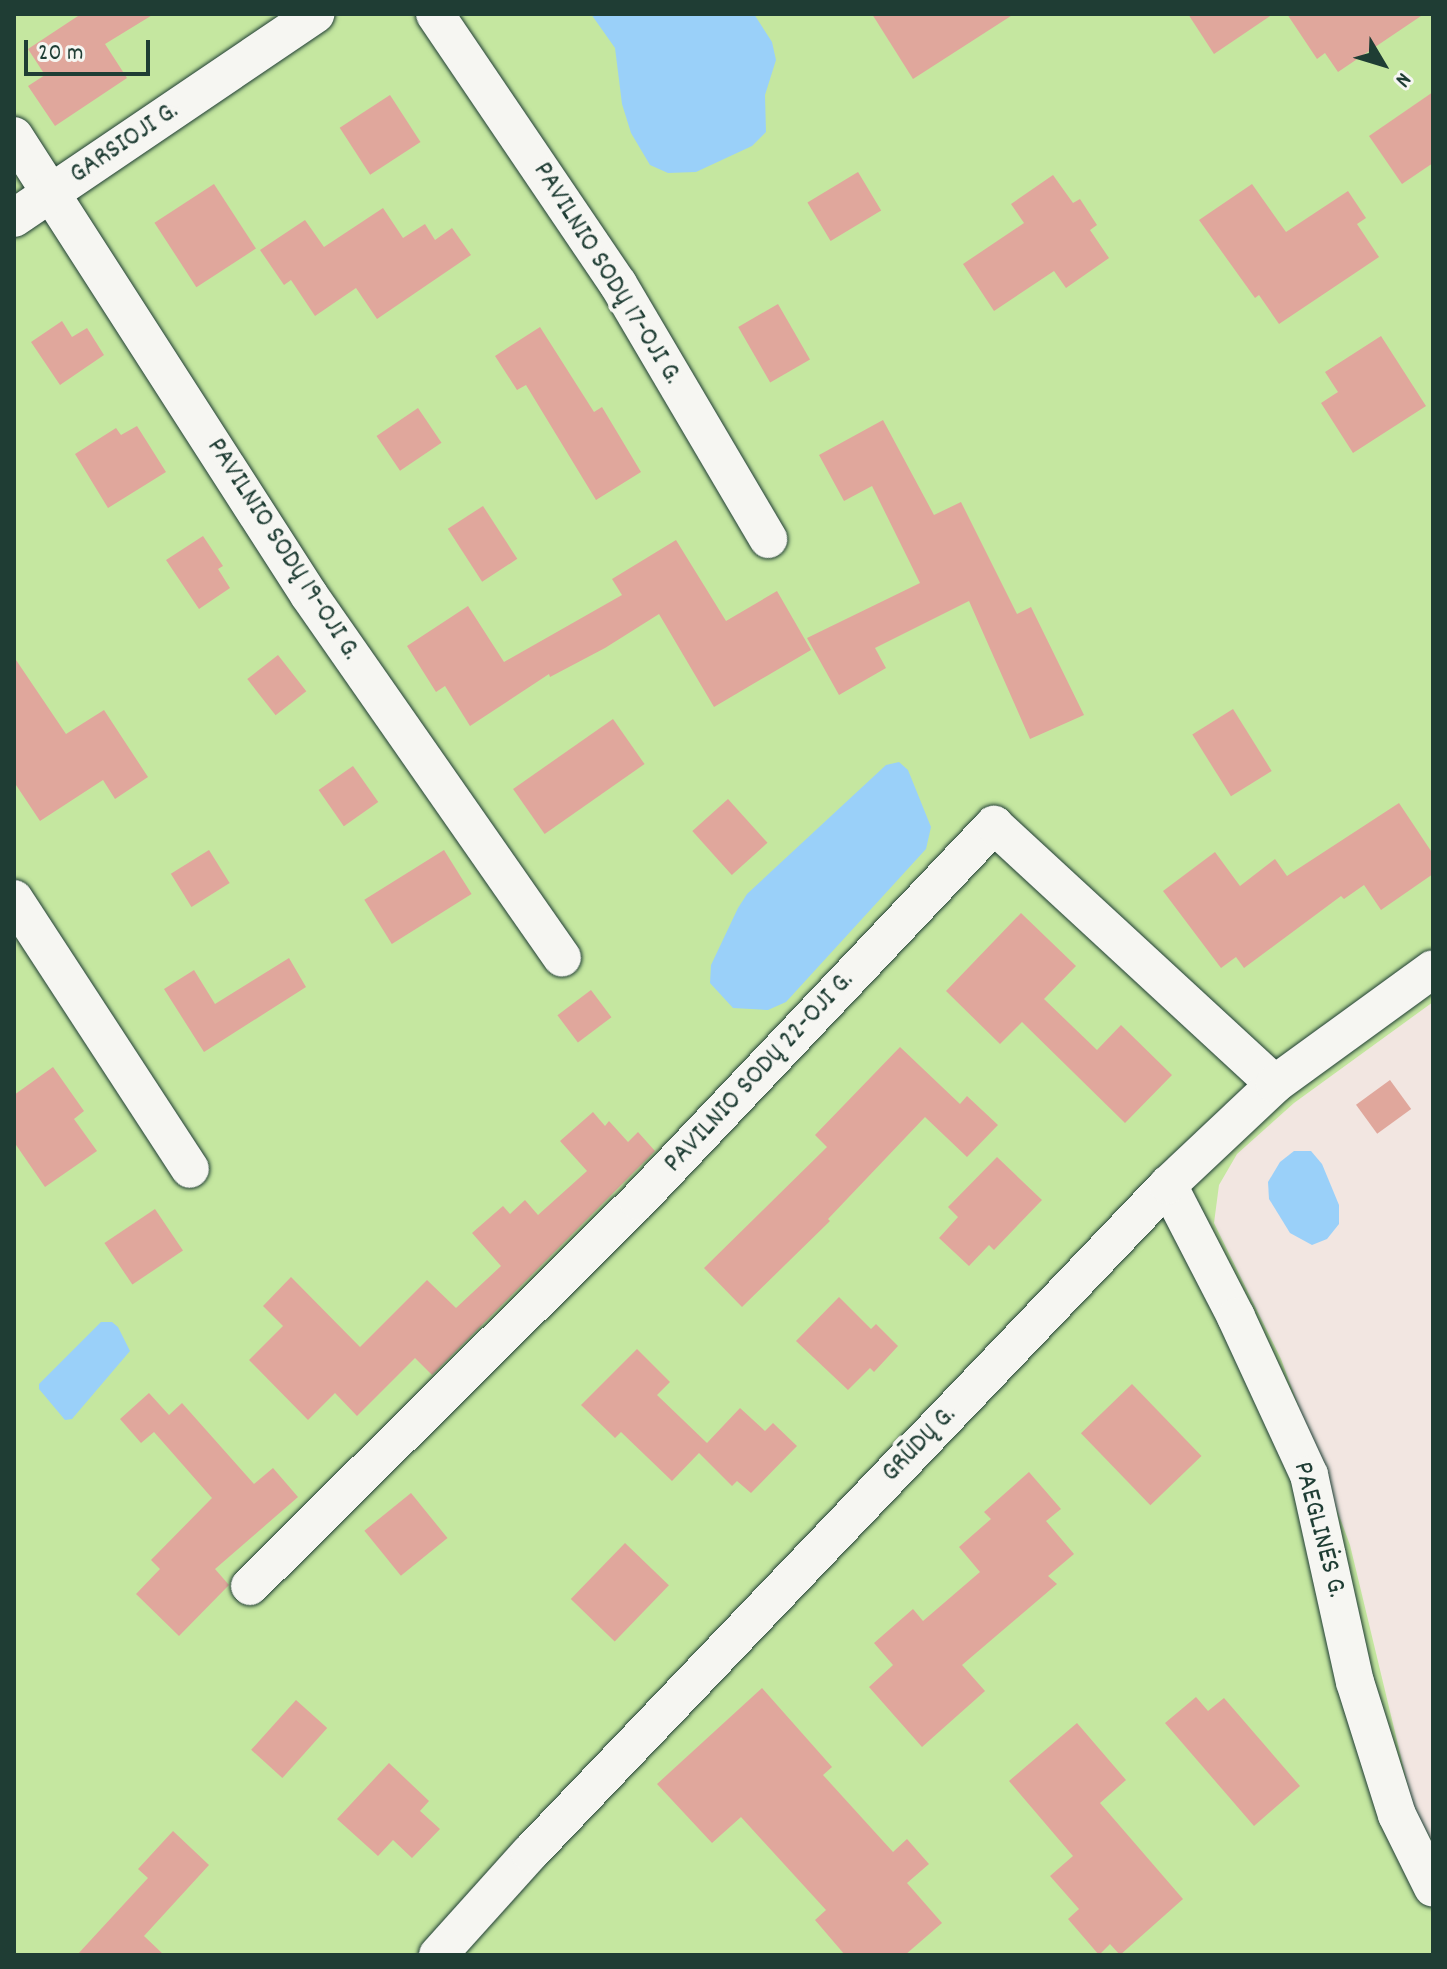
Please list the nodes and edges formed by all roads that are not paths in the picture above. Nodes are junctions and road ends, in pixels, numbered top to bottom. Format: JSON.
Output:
{"nodes":[{"id":1,"x":315,"y":14,"type":"edge"},
{"id":2,"x":435,"y":14,"type":"edge"},
{"id":3,"x":14,"y":136,"type":"edge"},
{"id":4,"x":52,"y":194,"type":"junction"},
{"id":5,"x":14,"y":218,"type":"edge"},
{"id":6,"x":768,"y":539,"type":"dead end"},
{"id":7,"x":14,"y":899,"type":"edge"},
{"id":8,"x":562,"y":957,"type":"dead end"},
{"id":9,"x":1433,"y":969,"type":"edge"},
{"id":10,"x":1275,"y":1084,"type":"junction"},
{"id":11,"x":190,"y":1169,"type":"dead end"},
{"id":12,"x":1168,"y":1185,"type":"junction"},
{"id":13,"x":250,"y":1586,"type":"dead end"},
{"id":14,"x":1433,"y":1888,"type":"edge"},
{"id":15,"x":438,"y":1955,"type":"edge"}],
"edges":[{"from":1,"to":4,"type":"street","name":"GARSIOJI G."},
{"from":2,"to":6,"type":"street","name":"PAVILNIO SODŲ 17-OJI G."},
{"from":3,"to":4,"type":"street","name":"PAVILNIO SODŲ 19-OJI G."},
{"from":4,"to":5,"type":"street","name":"GARSIOJI G."},
{"from":4,"to":8,"type":"street","name":"PAVILNIO SODŲ 19-OJI G."},
{"from":7,"to":11,"type":"street"},
{"from":9,"to":10,"type":"street","name":"GRŪDŲ G."},
{"from":10,"to":12,"type":"street","name":"GRŪDŲ G."},
{"from":10,"to":13,"type":"street","name":"PAVILNIO SODŲ 22-OJI G."},
{"from":12,"to":14,"type":"street","name":"PAEGLINĖS G."},
{"from":12,"to":15,"type":"street","name":"GRŪDŲ G."}]}
